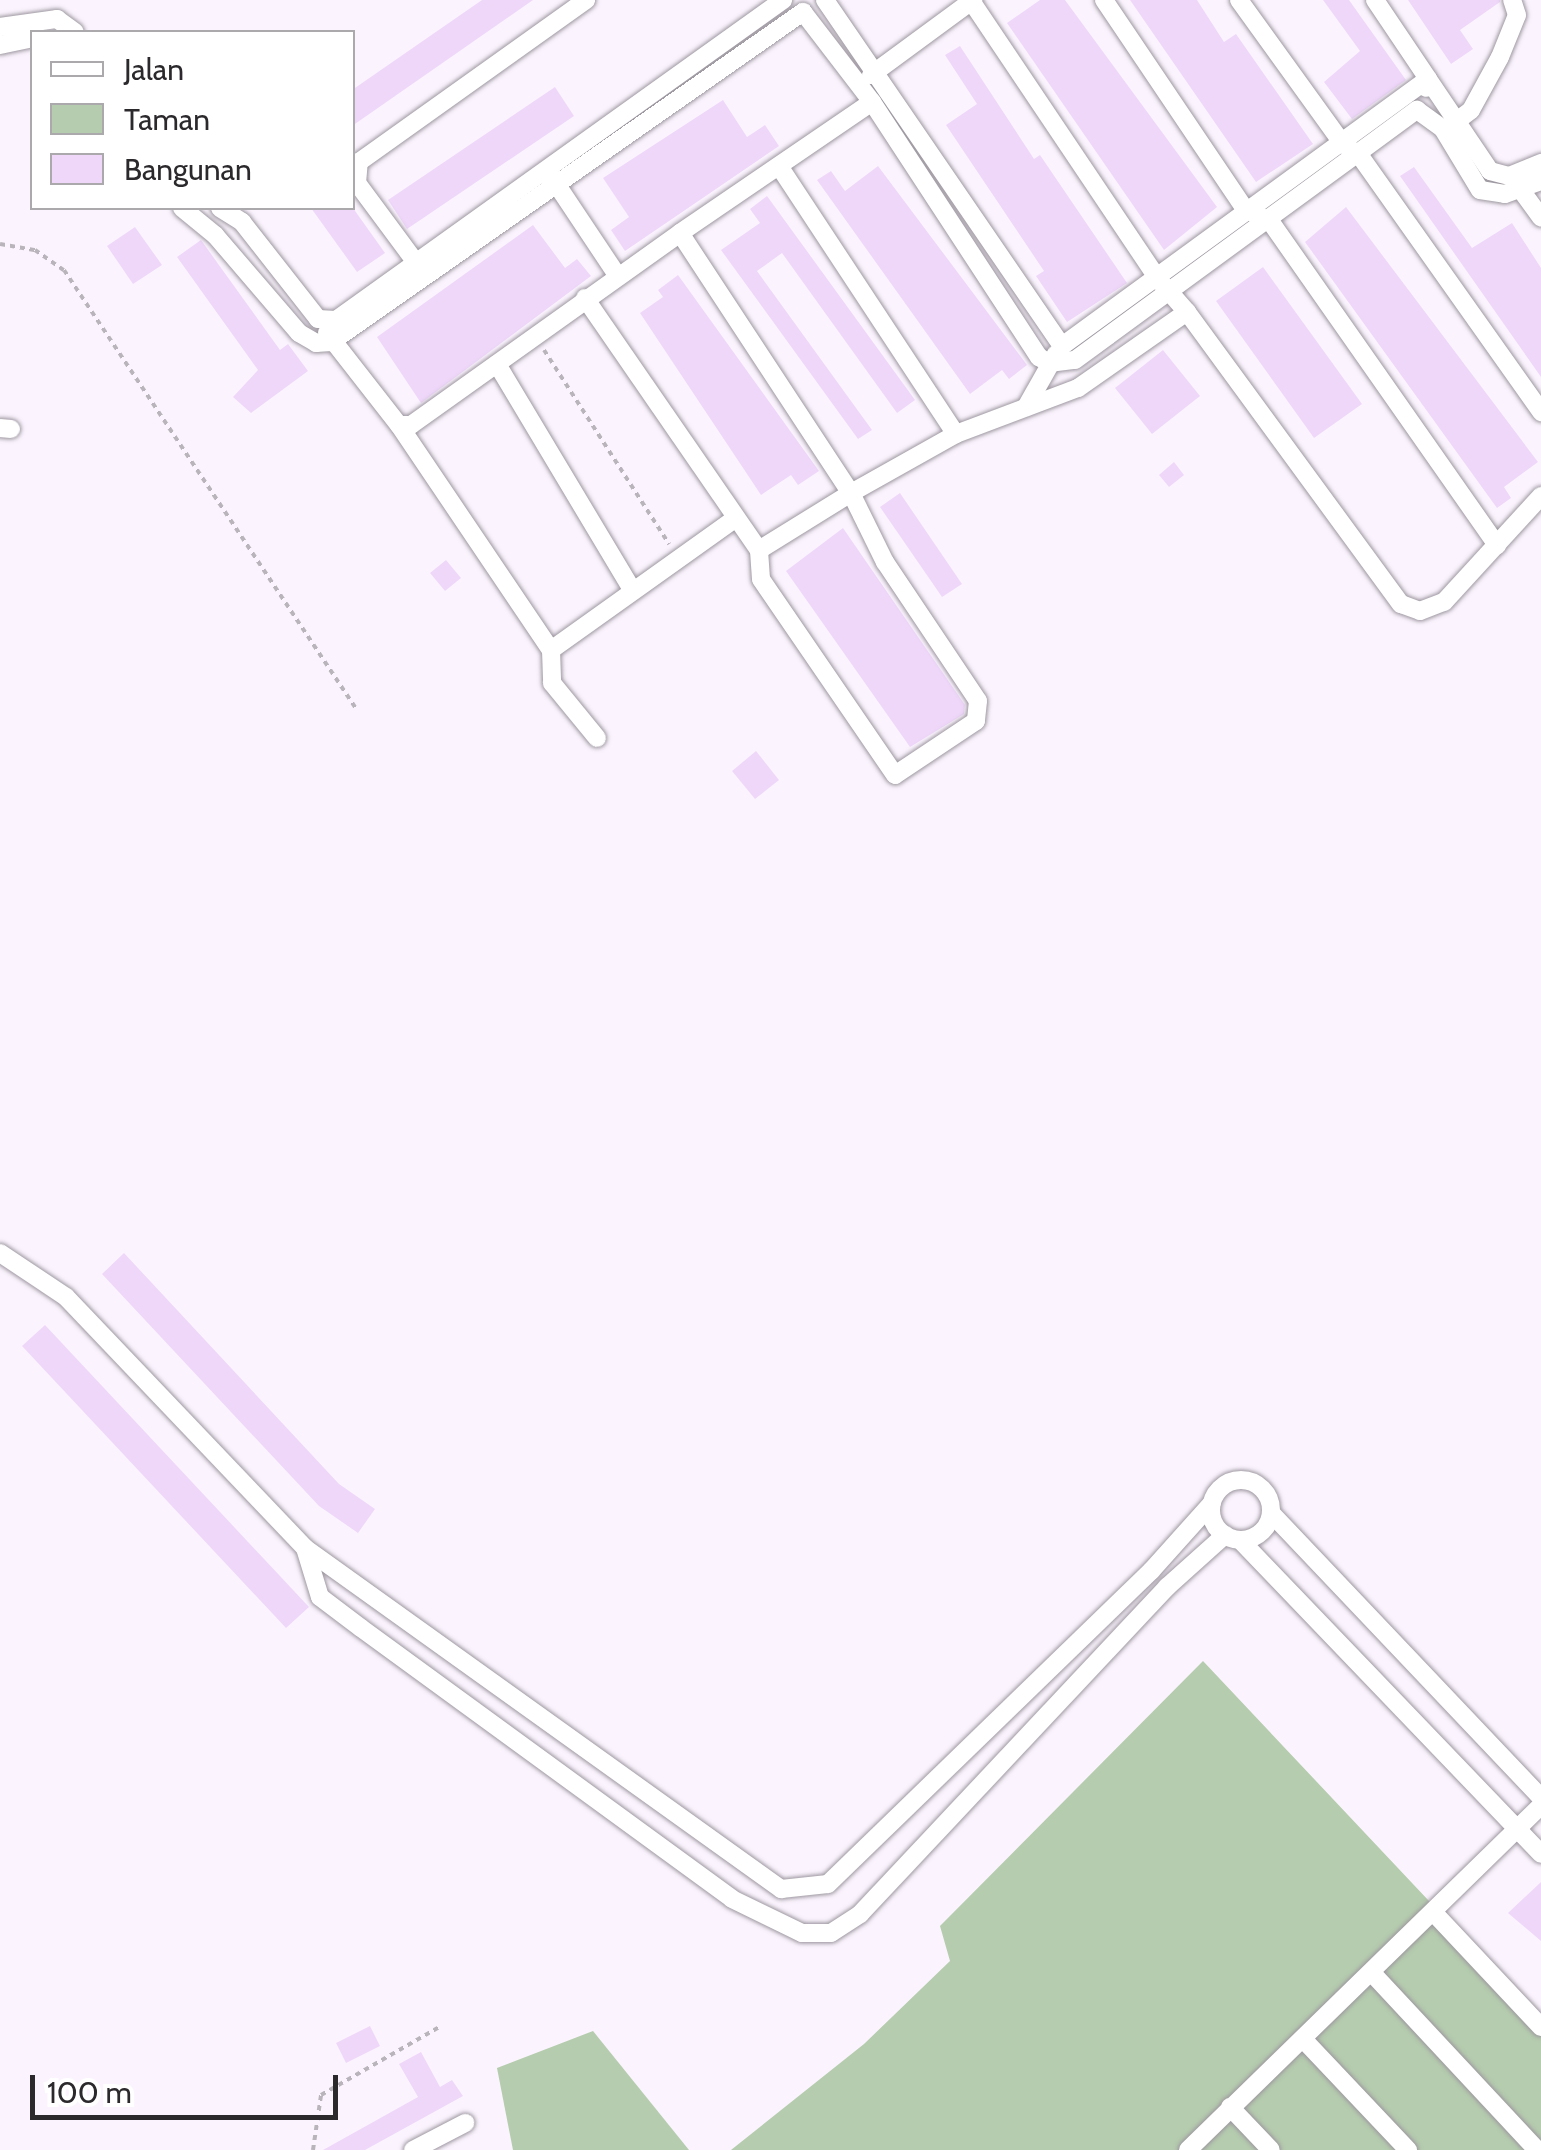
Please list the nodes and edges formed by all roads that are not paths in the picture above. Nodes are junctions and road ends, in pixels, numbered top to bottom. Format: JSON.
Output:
{"nodes":[{"id":1,"x":586,"y":0,"type":"edge"},
{"id":2,"x":783,"y":0,"type":"edge"},
{"id":3,"x":826,"y":0,"type":"edge"},
{"id":4,"x":972,"y":0,"type":"edge"},
{"id":5,"x":1104,"y":0,"type":"edge"},
{"id":6,"x":1239,"y":0,"type":"edge"},
{"id":7,"x":1375,"y":0,"type":"edge"},
{"id":8,"x":1512,"y":0,"type":"edge"},
{"id":9,"x":0,"y":26,"type":"edge"},
{"id":10,"x":72,"y":30,"type":"edge"},
{"id":11,"x":30,"y":38,"type":"edge"},
{"id":12,"x":0,"y":45,"type":"edge"},
{"id":13,"x":878,"y":70,"type":"junction"},
{"id":14,"x":1428,"y":79,"type":"junction"},
{"id":15,"x":859,"y":85,"type":"junction"},
{"id":16,"x":872,"y":102,"type":"junction"},
{"id":17,"x":1422,"y":109,"type":"junction"},
{"id":18,"x":1452,"y":126,"type":"junction"},
{"id":19,"x":1342,"y":144,"type":"junction"},
{"id":20,"x":1360,"y":156,"type":"junction"},
{"id":21,"x":1541,"y":163,"type":"edge"},
{"id":22,"x":779,"y":166,"type":"junction"},
{"id":23,"x":551,"y":177,"type":"junction"},
{"id":24,"x":1541,"y":181,"type":"edge"},
{"id":25,"x":1521,"y":190,"type":"junction"},
{"id":26,"x":1245,"y":209,"type":"junction"},
{"id":27,"x":187,"y":210,"type":"edge"},
{"id":28,"x":223,"y":210,"type":"edge"},
{"id":29,"x":1541,"y":218,"type":"edge"},
{"id":30,"x":1270,"y":221,"type":"junction"},
{"id":31,"x":680,"y":233,"type":"junction"},
{"id":32,"x":417,"y":264,"type":"junction"},
{"id":33,"x":617,"y":275,"type":"junction"},
{"id":34,"x":1164,"y":286,"type":"junction"},
{"id":35,"x":585,"y":298,"type":"junction"},
{"id":36,"x":1187,"y":312,"type":"junction"},
{"id":37,"x":318,"y":319,"type":"junction"},
{"id":38,"x":331,"y":342,"type":"junction"},
{"id":39,"x":1062,"y":346,"type":"junction"},
{"id":40,"x":1050,"y":363,"type":"junction"},
{"id":41,"x":496,"y":364,"type":"junction"},
{"id":42,"x":1026,"y":406,"type":"junction"},
{"id":43,"x":1541,"y":412,"type":"edge"},
{"id":44,"x":398,"y":425,"type":"junction"},
{"id":45,"x":956,"y":434,"type":"junction"},
{"id":46,"x":851,"y":492,"type":"junction"},
{"id":47,"x":1541,"y":496,"type":"edge"},
{"id":48,"x":736,"y":518,"type":"junction"},
{"id":49,"x":1496,"y":545,"type":"junction"},
{"id":50,"x":759,"y":550,"type":"junction"},
{"id":51,"x":632,"y":590,"type":"junction"},
{"id":52,"x":551,"y":650,"type":"junction"},
{"id":53,"x":597,"y":738,"type":"dead end"},
{"id":54,"x":0,"y":1253,"type":"edge"},
{"id":55,"x":1212,"y":1503,"type":"junction"},
{"id":56,"x":1271,"y":1512,"type":"junction"},
{"id":57,"x":1234,"y":1538,"type":"junction"},
{"id":58,"x":305,"y":1548,"type":"junction"},
{"id":59,"x":1541,"y":1798,"type":"edge"},
{"id":60,"x":1541,"y":1806,"type":"edge"},
{"id":61,"x":1520,"y":1833,"type":"junction"},
{"id":62,"x":1541,"y":1854,"type":"edge"},
{"id":63,"x":1435,"y":1914,"type":"junction"},
{"id":64,"x":1372,"y":1973,"type":"junction"},
{"id":65,"x":1541,"y":2026,"type":"edge"},
{"id":66,"x":1303,"y":2039,"type":"junction"},
{"id":67,"x":1230,"y":2108,"type":"junction"},
{"id":68,"x":464,"y":2123,"type":"dead end"},
{"id":69,"x":413,"y":2150,"type":"edge"},
{"id":70,"x":1188,"y":2150,"type":"edge"},
{"id":71,"x":1272,"y":2150,"type":"edge"},
{"id":72,"x":1408,"y":2150,"type":"edge"},
{"id":73,"x":1538,"y":2150,"type":"edge"}],
"edges":[{"from":1,"to":32,"type":"street"},
{"from":2,"to":23,"type":"street"},
{"from":3,"to":13,"type":"street"},
{"from":4,"to":13,"type":"street"},
{"from":4,"to":34,"type":"street"},
{"from":5,"to":26,"type":"street"},
{"from":6,"to":19,"type":"street"},
{"from":7,"to":14,"type":"street"},
{"from":8,"to":18,"type":"street"},
{"from":9,"to":10,"type":"street"},
{"from":11,"to":12,"type":"street"},
{"from":13,"to":15,"type":"street"},
{"from":13,"to":39,"type":"street"},
{"from":14,"to":17,"type":"street"},
{"from":14,"to":18,"type":"street"},
{"from":14,"to":19,"type":"street"},
{"from":15,"to":16,"type":"street"},
{"from":15,"to":23,"type":"street"},
{"from":16,"to":22,"type":"street"},
{"from":16,"to":40,"type":"street"},
{"from":17,"to":18,"type":"street"},
{"from":17,"to":20,"type":"street"},
{"from":18,"to":21,"type":"street"},
{"from":18,"to":25,"type":"street"},
{"from":19,"to":20,"type":"street"},
{"from":19,"to":26,"type":"street"},
{"from":20,"to":30,"type":"street"},
{"from":20,"to":43,"type":"street"},
{"from":22,"to":31,"type":"street"},
{"from":22,"to":45,"type":"street"},
{"from":23,"to":32,"type":"street"},
{"from":23,"to":33,"type":"street"},
{"from":23,"to":38,"type":"street"},
{"from":24,"to":25,"type":"street"},
{"from":25,"to":29,"type":"street"},
{"from":26,"to":30,"type":"street"},
{"from":26,"to":34,"type":"street"},
{"from":27,"to":38,"type":"street"},
{"from":28,"to":37,"type":"street"},
{"from":30,"to":34,"type":"street"},
{"from":30,"to":49,"type":"street"},
{"from":31,"to":33,"type":"street"},
{"from":31,"to":46,"type":"street"},
{"from":32,"to":37,"type":"street"},
{"from":33,"to":35,"type":"street"},
{"from":34,"to":36,"type":"street"},
{"from":34,"to":39,"type":"street"},
{"from":34,"to":40,"type":"street"},
{"from":35,"to":41,"type":"street"},
{"from":35,"to":48,"type":"street"},
{"from":36,"to":42,"type":"street"},
{"from":36,"to":49,"type":"street"},
{"from":37,"to":38,"type":"street"},
{"from":38,"to":44,"type":"street"},
{"from":39,"to":40,"type":"street"},
{"from":40,"to":42,"type":"street"},
{"from":41,"to":44,"type":"street"},
{"from":41,"to":51,"type":"street"},
{"from":42,"to":45,"type":"street"},
{"from":44,"to":52,"type":"street"},
{"from":45,"to":46,"type":"street"},
{"from":46,"to":50,"type":"street"},
{"from":46,"to":50,"type":"street"},
{"from":47,"to":49,"type":"street"},
{"from":48,"to":50,"type":"street"},
{"from":48,"to":51,"type":"street"},
{"from":51,"to":52,"type":"street"},
{"from":52,"to":53,"type":"street"},
{"from":54,"to":58,"type":"street"},
{"from":55,"to":56,"type":"street"},
{"from":55,"to":57,"type":"street"},
{"from":55,"to":58,"type":"street"},
{"from":56,"to":57,"type":"street"},
{"from":56,"to":59,"type":"street"},
{"from":57,"to":58,"type":"street"},
{"from":57,"to":61,"type":"street"},
{"from":60,"to":61,"type":"street"},
{"from":61,"to":62,"type":"street"},
{"from":61,"to":63,"type":"street"},
{"from":63,"to":64,"type":"street"},
{"from":63,"to":65,"type":"street"},
{"from":64,"to":66,"type":"street"},
{"from":64,"to":73,"type":"street"},
{"from":66,"to":67,"type":"street"},
{"from":66,"to":72,"type":"street"},
{"from":67,"to":70,"type":"street"},
{"from":67,"to":71,"type":"street"},
{"from":68,"to":69,"type":"street"}]}
